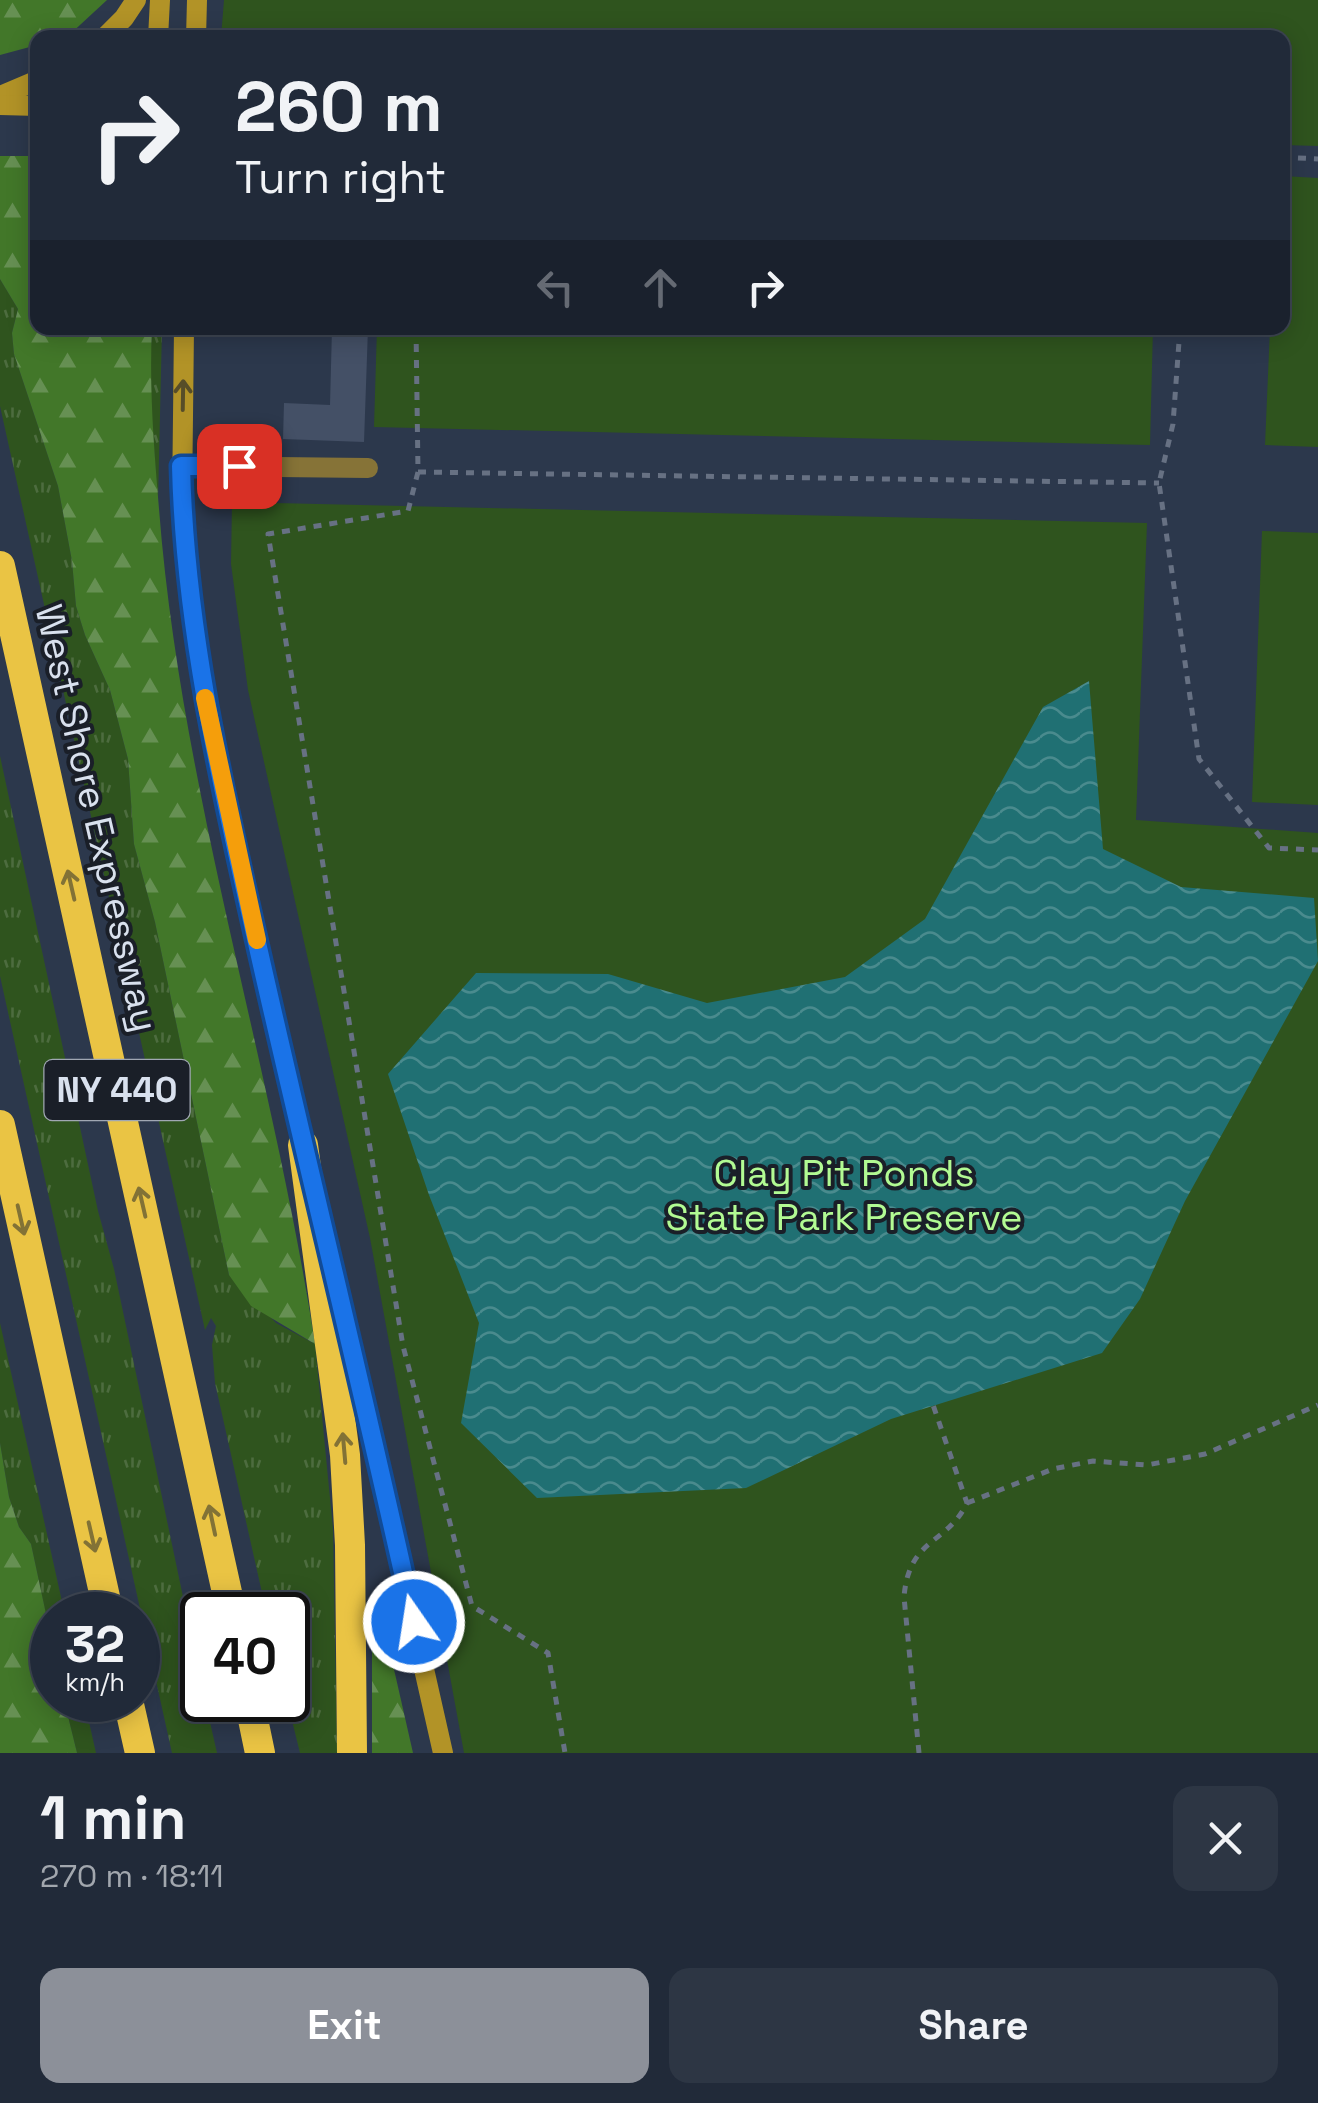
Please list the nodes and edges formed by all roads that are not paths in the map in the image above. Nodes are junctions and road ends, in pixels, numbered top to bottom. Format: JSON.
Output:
{"nodes":[{"id":1,"x":136,"y":0,"type":"edge"},
{"id":2,"x":160,"y":0,"type":"edge"},
{"id":3,"x":198,"y":0,"type":"edge"},
{"id":4,"x":112,"y":30,"type":"edge"},
{"id":5,"x":158,"y":30,"type":"edge"},
{"id":6,"x":196,"y":30,"type":"edge"},
{"id":7,"x":30,"y":83,"type":"edge"},
{"id":8,"x":0,"y":96,"type":"edge"},
{"id":9,"x":0,"y":105,"type":"edge"},
{"id":10,"x":30,"y":106,"type":"edge"},
{"id":11,"x":184,"y":335,"type":"edge"},
{"id":12,"x":181,"y":466,"type":"junction"},
{"id":13,"x":368,"y":468,"type":"dead end"},
{"id":14,"x":0,"y":566,"type":"edge"},
{"id":15,"x":0,"y":1124,"type":"edge"},
{"id":16,"x":303,"y":1145,"type":"junction"},
{"id":17,"x":104,"y":1592,"type":"edge"},
{"id":18,"x":227,"y":1592,"type":"edge"},
{"id":19,"x":133,"y":1722,"type":"edge"},
{"id":20,"x":254,"y":1722,"type":"edge"},
{"id":21,"x":140,"y":1753,"type":"edge"},
{"id":22,"x":260,"y":1753,"type":"edge"},
{"id":23,"x":352,"y":1753,"type":"edge"},
{"id":24,"x":443,"y":1753,"type":"edge"}],
"edges":[{"from":1,"to":4,"type":"street"},
{"from":2,"to":5,"type":"street"},
{"from":3,"to":6,"type":"street"},
{"from":7,"to":8,"type":"street"},
{"from":9,"to":10,"type":"street"},
{"from":12,"to":11,"type":"street","one_way":true},
{"from":12,"to":13,"type":"street"},
{"from":12,"to":16,"type":"street"},
{"from":18,"to":14,"type":"highway","name":"West Shore Expressway","number":"NY 440","one_way":true},
{"from":15,"to":17,"type":"highway","number":"NY 440","one_way":true},
{"from":23,"to":16,"type":"highway","one_way":true},
{"from":16,"to":24,"type":"street"},
{"from":19,"to":21,"type":"highway"},
{"from":20,"to":22,"type":"highway"}]}
